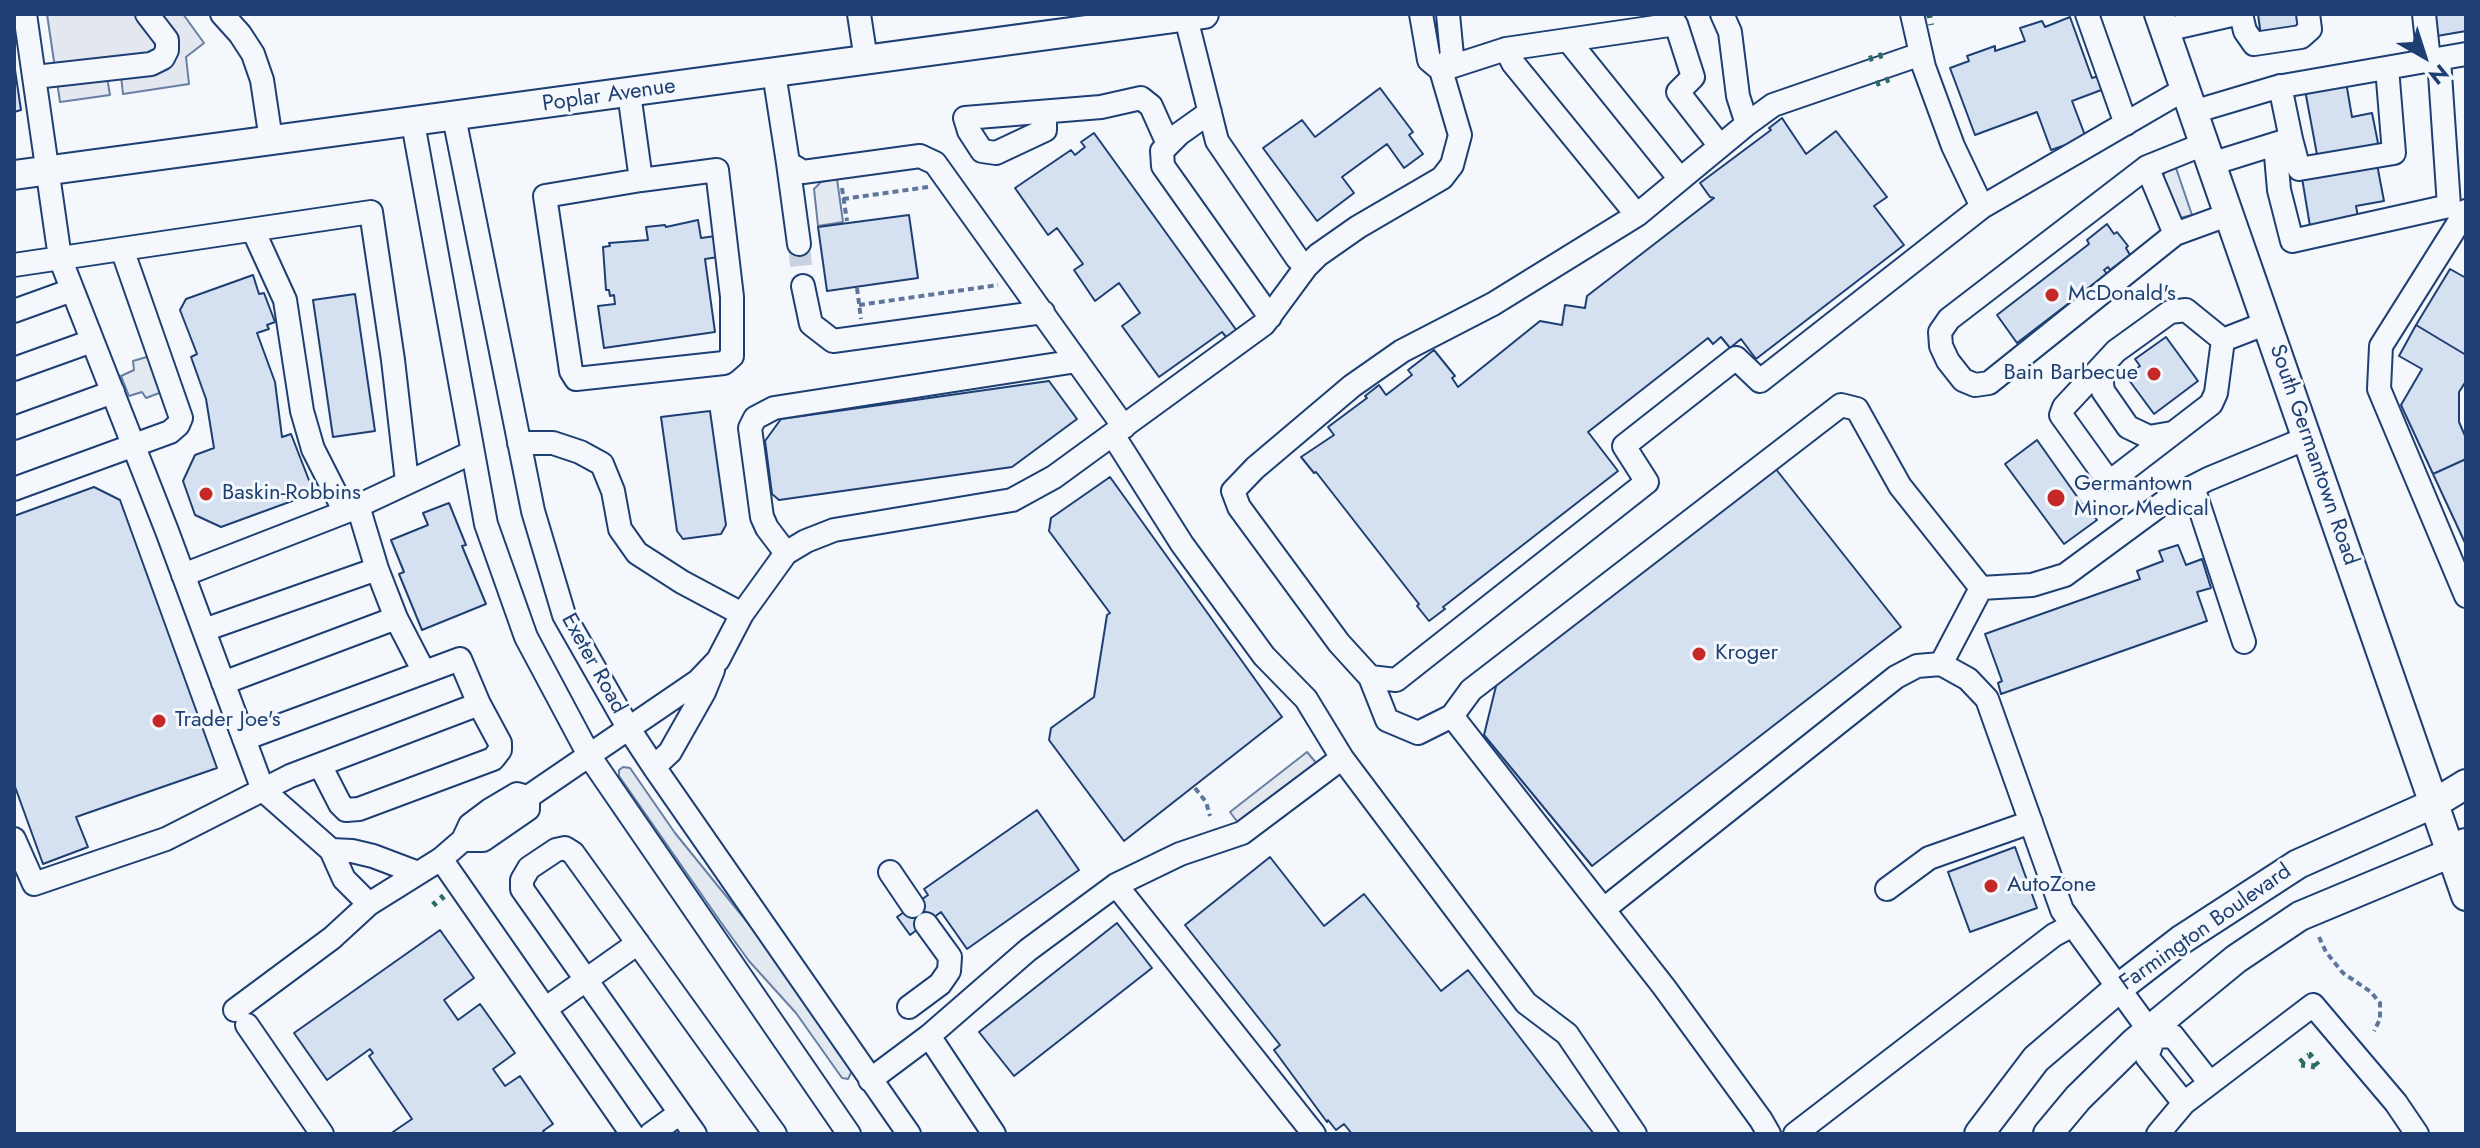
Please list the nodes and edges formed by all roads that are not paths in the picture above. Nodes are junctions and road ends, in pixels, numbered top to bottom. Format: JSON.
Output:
{"nodes":[{"id":1,"x":25,"y":14,"type":"edge"},
{"id":2,"x":147,"y":14,"type":"edge"},
{"id":3,"x":222,"y":14,"type":"edge"},
{"id":4,"x":859,"y":14,"type":"edge"},
{"id":5,"x":1421,"y":14,"type":"edge"},
{"id":6,"x":1448,"y":14,"type":"edge"},
{"id":7,"x":1912,"y":14,"type":"edge"},
{"id":8,"x":2087,"y":14,"type":"edge"},
{"id":9,"x":2238,"y":14,"type":"edge"},
{"id":10,"x":2308,"y":14,"type":"edge"},
{"id":11,"x":2424,"y":14,"type":"edge"},
{"id":12,"x":1192,"y":15,"type":"edge"},
{"id":13,"x":1729,"y":20,"type":"edge"},
{"id":14,"x":2162,"y":22,"type":"edge"},
{"id":15,"x":1568,"y":40,"type":"junction"},
{"id":16,"x":1506,"y":49,"type":"junction"},
{"id":17,"x":1921,"y":54,"type":"junction"},
{"id":18,"x":2466,"y":54,"type":"edge"},
{"id":19,"x":866,"y":60,"type":"junction"},
{"id":20,"x":2434,"y":60,"type":"junction"},
{"id":21,"x":2387,"y":68,"type":"junction"},
{"id":22,"x":1441,"y":70,"type":"junction"},
{"id":23,"x":774,"y":73,"type":"junction"},
{"id":24,"x":35,"y":77,"type":"junction"},
{"id":25,"x":2280,"y":86,"type":"junction"},
{"id":26,"x":629,"y":93,"type":"junction"},
{"id":27,"x":2189,"y":101,"type":"junction"},
{"id":28,"x":1045,"y":112,"type":"dead end"},
{"id":29,"x":1210,"y":112,"type":"junction"},
{"id":30,"x":454,"y":117,"type":"junction"},
{"id":31,"x":413,"y":123,"type":"junction"},
{"id":32,"x":1747,"y":124,"type":"junction"},
{"id":33,"x":2126,"y":124,"type":"junction"},
{"id":34,"x":271,"y":140,"type":"junction"},
{"id":35,"x":2283,"y":142,"type":"junction"},
{"id":36,"x":1168,"y":144,"type":"junction"},
{"id":37,"x":1720,"y":146,"type":"junction"},
{"id":38,"x":2208,"y":154,"type":"junction"},
{"id":39,"x":788,"y":163,"type":"junction"},
{"id":40,"x":2147,"y":167,"type":"junction"},
{"id":41,"x":49,"y":169,"type":"junction"},
{"id":42,"x":14,"y":175,"type":"edge"},
{"id":43,"x":1680,"y":179,"type":"junction"},
{"id":44,"x":641,"y":180,"type":"junction"},
{"id":45,"x":1982,"y":207,"type":"junction"},
{"id":46,"x":2466,"y":211,"type":"edge"},
{"id":47,"x":2230,"y":214,"type":"junction"},
{"id":48,"x":1637,"y":215,"type":"junction"},
{"id":49,"x":253,"y":230,"type":"junction"},
{"id":50,"x":2175,"y":234,"type":"junction"},
{"id":51,"x":799,"y":244,"type":"tunnel mouth"},
{"id":52,"x":122,"y":249,"type":"junction"},
{"id":53,"x":60,"y":258,"type":"junction"},
{"id":54,"x":14,"y":265,"type":"edge"},
{"id":55,"x":1306,"y":267,"type":"junction"},
{"id":56,"x":803,"y":286,"type":"tunnel mouth"},
{"id":57,"x":72,"y":290,"type":"junction"},
{"id":58,"x":14,"y":311,"type":"edge"},
{"id":59,"x":1043,"y":312,"type":"junction"},
{"id":60,"x":1270,"y":317,"type":"junction"},
{"id":61,"x":2267,"y":323,"type":"junction"},
{"id":62,"x":2223,"y":340,"type":"junction"},
{"id":63,"x":92,"y":341,"type":"junction"},
{"id":64,"x":1077,"y":361,"type":"junction"},
{"id":65,"x":2105,"y":363,"type":"junction"},
{"id":66,"x":14,"y":369,"type":"edge"},
{"id":67,"x":113,"y":392,"type":"junction"},
{"id":68,"x":14,"y":428,"type":"edge"},
{"id":69,"x":1119,"y":431,"type":"junction"},
{"id":70,"x":2173,"y":433,"type":"junction"},
{"id":71,"x":2307,"y":438,"type":"junction"},
{"id":72,"x":519,"y":443,"type":"junction"},
{"id":73,"x":134,"y":446,"type":"junction"},
{"id":74,"x":471,"y":453,"type":"junction"},
{"id":75,"x":407,"y":482,"type":"junction"},
{"id":76,"x":2193,"y":487,"type":"junction"},
{"id":77,"x":14,"y":489,"type":"edge"},
{"id":78,"x":352,"y":509,"type":"junction"},
{"id":79,"x":786,"y":553,"type":"junction"},
{"id":80,"x":377,"y":569,"type":"junction"},
{"id":81,"x":183,"y":575,"type":"junction"},
{"id":82,"x":1981,"y":588,"type":"junction"},
{"id":83,"x":2466,"y":596,"type":"edge"},
{"id":84,"x":742,"y":614,"type":"junction"},
{"id":85,"x":396,"y":618,"type":"junction"},
{"id":86,"x":204,"y":630,"type":"junction"},
{"id":87,"x":2244,"y":642,"type":"dead end"},
{"id":88,"x":718,"y":660,"type":"junction"},
{"id":89,"x":1941,"y":664,"type":"junction"},
{"id":90,"x":424,"y":672,"type":"junction"},
{"id":91,"x":1370,"y":677,"type":"junction"},
{"id":92,"x":223,"y":683,"type":"junction"},
{"id":93,"x":479,"y":704,"type":"junction"},
{"id":94,"x":1452,"y":716,"type":"junction"},
{"id":95,"x":629,"y":729,"type":"junction"},
{"id":96,"x":244,"y":739,"type":"junction"},
{"id":97,"x":590,"y":757,"type":"junction"},
{"id":98,"x":1342,"y":758,"type":"junction"},
{"id":99,"x":320,"y":765,"type":"junction"},
{"id":100,"x":654,"y":767,"type":"junction"},
{"id":101,"x":2466,"y":784,"type":"edge"},
{"id":102,"x":263,"y":790,"type":"junction"},
{"id":103,"x":2435,"y":803,"type":"junction"},
{"id":104,"x":2031,"y":822,"type":"junction"},
{"id":105,"x":14,"y":839,"type":"edge"},
{"id":106,"x":2458,"y":848,"type":"edge"},
{"id":107,"x":331,"y":850,"type":"junction"},
{"id":108,"x":441,"y":859,"type":"junction"},
{"id":109,"x":890,"y":872,"type":"dead end"},
{"id":110,"x":418,"y":873,"type":"junction"},
{"id":111,"x":1116,"y":885,"type":"junction"},
{"id":112,"x":1887,"y":889,"type":"dead end"},
{"id":113,"x":2466,"y":896,"type":"edge"},
{"id":114,"x":369,"y":904,"type":"junction"},
{"id":115,"x":1604,"y":909,"type":"junction"},
{"id":116,"x":2071,"y":926,"type":"junction"},
{"id":117,"x":638,"y":943,"type":"junction"},
{"id":118,"x":586,"y":980,"type":"junction"},
{"id":119,"x":2120,"y":987,"type":"junction"},
{"id":120,"x":909,"y":1007,"type":"dead end"},
{"id":121,"x":545,"y":1009,"type":"junction"},
{"id":122,"x":2152,"y":1034,"type":"junction"},
{"id":123,"x":929,"y":1036,"type":"junction"},
{"id":124,"x":870,"y":1080,"type":"junction"},
{"id":125,"x":2210,"y":1083,"type":"junction"},
{"id":126,"x":2184,"y":1103,"type":"junction"},
{"id":127,"x":680,"y":1113,"type":"junction"},
{"id":128,"x":322,"y":1134,"type":"edge"},
{"id":129,"x":632,"y":1134,"type":"edge"},
{"id":130,"x":651,"y":1134,"type":"edge"},
{"id":131,"x":695,"y":1134,"type":"edge"},
{"id":132,"x":775,"y":1134,"type":"edge"},
{"id":133,"x":849,"y":1134,"type":"edge"},
{"id":134,"x":909,"y":1134,"type":"edge"},
{"id":135,"x":994,"y":1134,"type":"edge"},
{"id":136,"x":1314,"y":1134,"type":"edge"},
{"id":137,"x":1635,"y":1134,"type":"edge"},
{"id":138,"x":1769,"y":1134,"type":"edge"},
{"id":139,"x":1795,"y":1134,"type":"edge"},
{"id":140,"x":1979,"y":1134,"type":"edge"},
{"id":141,"x":2048,"y":1134,"type":"edge"},
{"id":142,"x":2158,"y":1134,"type":"edge"},
{"id":143,"x":2417,"y":1134,"type":"edge"}],
"edges":[{"from":1,"to":24,"type":"street"},
{"from":2,"to":24,"type":"street"},
{"from":3,"to":34,"type":"street"},
{"from":4,"to":19,"type":"street"},
{"from":5,"to":22,"type":"street"},
{"from":6,"to":22,"type":"street"},
{"from":7,"to":17,"type":"street"},
{"from":8,"to":33,"type":"street"},
{"from":9,"to":10,"type":"street"},
{"from":9,"to":14,"type":"street"},
{"from":11,"to":20,"type":"street"},
{"from":12,"to":19,"type":"main road","name":"Poplar Avenue"},
{"from":12,"to":29,"type":"street"},
{"from":13,"to":32,"type":"street"},
{"from":14,"to":27,"type":"main road","name":"South Germantown Road"},
{"from":15,"to":16,"type":"street"},
{"from":15,"to":37,"type":"street"},
{"from":15,"to":43,"type":"street"},
{"from":16,"to":22,"type":"street"},
{"from":16,"to":48,"type":"street"},
{"from":17,"to":32,"type":"street"},
{"from":17,"to":45,"type":"street"},
{"from":18,"to":20,"type":"street"},
{"from":19,"to":23,"type":"main road","name":"Poplar Avenue"},
{"from":20,"to":21,"type":"street"},
{"from":20,"to":35,"type":"street"},
{"from":21,"to":25,"type":"street"},
{"from":21,"to":35,"type":"street"},
{"from":22,"to":55,"type":"street"},
{"from":23,"to":26,"type":"main road","name":"Poplar Avenue"},
{"from":23,"to":39,"type":"street"},
{"from":24,"to":41,"type":"street"},
{"from":25,"to":27,"type":"street"},
{"from":25,"to":35,"type":"street"},
{"from":26,"to":30,"type":"main road","name":"Poplar Avenue"},
{"from":26,"to":44,"type":"street"},
{"from":27,"to":33,"type":"street"},
{"from":27,"to":38,"type":"main road","name":"South Germantown Road"},
{"from":28,"to":36,"type":"street"},
{"from":29,"to":36,"type":"street"},
{"from":29,"to":55,"type":"street"},
{"from":30,"to":31,"type":"main road","name":"Poplar Avenue"},
{"from":30,"to":72,"type":"street","name":"Exeter Road"},
{"from":31,"to":34,"type":"main road","name":"Poplar Avenue"},
{"from":31,"to":74,"type":"street","name":"Exeter Road"},
{"from":32,"to":37,"type":"street"},
{"from":33,"to":45,"type":"street"},
{"from":34,"to":41,"type":"main road","name":"Poplar Avenue"},
{"from":35,"to":38,"type":"street"},
{"from":36,"to":60,"type":"street"},
{"from":37,"to":43,"type":"street"},
{"from":38,"to":40,"type":"street"},
{"from":38,"to":47,"type":"main road","name":"South Germantown Road"},
{"from":39,"to":51,"type":"street"},
{"from":39,"to":59,"type":"street"},
{"from":40,"to":50,"type":"street"},
{"from":40,"to":50,"type":"street"},
{"from":41,"to":42,"type":"main road","name":"Poplar Avenue"},
{"from":41,"to":53,"type":"street"},
{"from":43,"to":48,"type":"street"},
{"from":44,"to":44,"type":"street"},
{"from":45,"to":91,"type":"street"},
{"from":46,"to":83,"type":"street"},
{"from":47,"to":50,"type":"street"},
{"from":47,"to":61,"type":"main road","name":"South Germantown Road"},
{"from":48,"to":91,"type":"street"},
{"from":49,"to":52,"type":"street"},
{"from":49,"to":75,"type":"street"},
{"from":49,"to":78,"type":"street"},
{"from":52,"to":53,"type":"street"},
{"from":52,"to":73,"type":"street"},
{"from":53,"to":54,"type":"street"},
{"from":53,"to":57,"type":"street"},
{"from":55,"to":60,"type":"street"},
{"from":56,"to":59,"type":"street"},
{"from":57,"to":58,"type":"street"},
{"from":57,"to":63,"type":"street"},
{"from":59,"to":64,"type":"street"},
{"from":60,"to":69,"type":"street"},
{"from":61,"to":62,"type":"street"},
{"from":61,"to":71,"type":"main road","name":"South Germantown Road"},
{"from":62,"to":65,"type":"street"},
{"from":62,"to":70,"type":"street"},
{"from":63,"to":66,"type":"street"},
{"from":63,"to":67,"type":"street"},
{"from":64,"to":69,"type":"street"},
{"from":64,"to":79,"type":"street"},
{"from":65,"to":70,"type":"street"},
{"from":65,"to":70,"type":"street"},
{"from":67,"to":68,"type":"street"},
{"from":67,"to":73,"type":"street"},
{"from":69,"to":79,"type":"street"},
{"from":69,"to":98,"type":"street"},
{"from":71,"to":76,"type":"street"},
{"from":71,"to":103,"type":"main road","name":"South Germantown Road"},
{"from":72,"to":84,"type":"street"},
{"from":72,"to":95,"type":"street","name":"Exeter Road"},
{"from":73,"to":77,"type":"street"},
{"from":73,"to":81,"type":"street"},
{"from":74,"to":75,"type":"street"},
{"from":74,"to":97,"type":"street","name":"Exeter Road"},
{"from":75,"to":78,"type":"street"},
{"from":76,"to":82,"type":"street"},
{"from":76,"to":87,"type":"street"},
{"from":78,"to":80,"type":"street"},
{"from":78,"to":81,"type":"street"},
{"from":79,"to":84,"type":"street"},
{"from":80,"to":85,"type":"street"},
{"from":80,"to":86,"type":"street"},
{"from":81,"to":86,"type":"street"},
{"from":82,"to":89,"type":"street"},
{"from":82,"to":94,"type":"street"},
{"from":84,"to":88,"type":"street"},
{"from":85,"to":90,"type":"street"},
{"from":85,"to":92,"type":"street"},
{"from":86,"to":92,"type":"street"},
{"from":88,"to":95,"type":"street"},
{"from":88,"to":100,"type":"street"},
{"from":89,"to":104,"type":"street"},
{"from":89,"to":115,"type":"street"},
{"from":90,"to":93,"type":"street"},
{"from":90,"to":96,"type":"street"},
{"from":91,"to":94,"type":"street"},
{"from":92,"to":96,"type":"street"},
{"from":93,"to":99,"type":"street"},
{"from":93,"to":99,"type":"street"},
{"from":94,"to":115,"type":"street"},
{"from":95,"to":97,"type":"street"},
{"from":95,"to":100,"type":"street","name":"Exeter Road"},
{"from":96,"to":102,"type":"street"},
{"from":97,"to":108,"type":"street"},
{"from":97,"to":133,"type":"street","name":"Exeter Road"},
{"from":98,"to":111,"type":"street"},
{"from":98,"to":137,"type":"street"},
{"from":99,"to":102,"type":"street"},
{"from":100,"to":124,"type":"street","name":"Exeter Road"},
{"from":101,"to":103,"type":"main road","name":"Farmington Boulevard"},
{"from":102,"to":105,"type":"street"},
{"from":102,"to":107,"type":"street"},
{"from":103,"to":106,"type":"main road","name":"South Germantown Road"},
{"from":103,"to":119,"type":"main road","name":"Farmington Boulevard"},
{"from":104,"to":112,"type":"street"},
{"from":104,"to":116,"type":"street"},
{"from":106,"to":113,"type":"main road","name":"South Germantown Road"},
{"from":106,"to":122,"type":"main road","name":"Farmington Boulevard"},
{"from":107,"to":110,"type":"street"},
{"from":107,"to":114,"type":"street"},
{"from":108,"to":110,"type":"street"},
{"from":108,"to":121,"type":"street"},
{"from":109,"to":120,"type":"street"},
{"from":110,"to":114,"type":"street"},
{"from":111,"to":123,"type":"street"},
{"from":111,"to":136,"type":"street"},
{"from":114,"to":128,"type":"street"},
{"from":115,"to":138,"type":"street"},
{"from":116,"to":119,"type":"street"},
{"from":116,"to":139,"type":"street"},
{"from":117,"to":118,"type":"street"},
{"from":117,"to":118,"type":"street"},
{"from":117,"to":132,"type":"street"},
{"from":118,"to":121,"type":"street"},
{"from":118,"to":127,"type":"street"},
{"from":119,"to":122,"type":"street"},
{"from":119,"to":140,"type":"main road","name":"Farmington Boulevard"},
{"from":121,"to":129,"type":"street"},
{"from":122,"to":125,"type":"street"},
{"from":122,"to":126,"type":"street"},
{"from":122,"to":141,"type":"main road","name":"Farmington Boulevard"},
{"from":123,"to":124,"type":"street"},
{"from":123,"to":135,"type":"street"},
{"from":124,"to":134,"type":"street","name":"Exeter Road"},
{"from":125,"to":126,"type":"street"},
{"from":125,"to":143,"type":"street"},
{"from":126,"to":142,"type":"street"},
{"from":127,"to":130,"type":"street"},
{"from":127,"to":131,"type":"street"}]}
